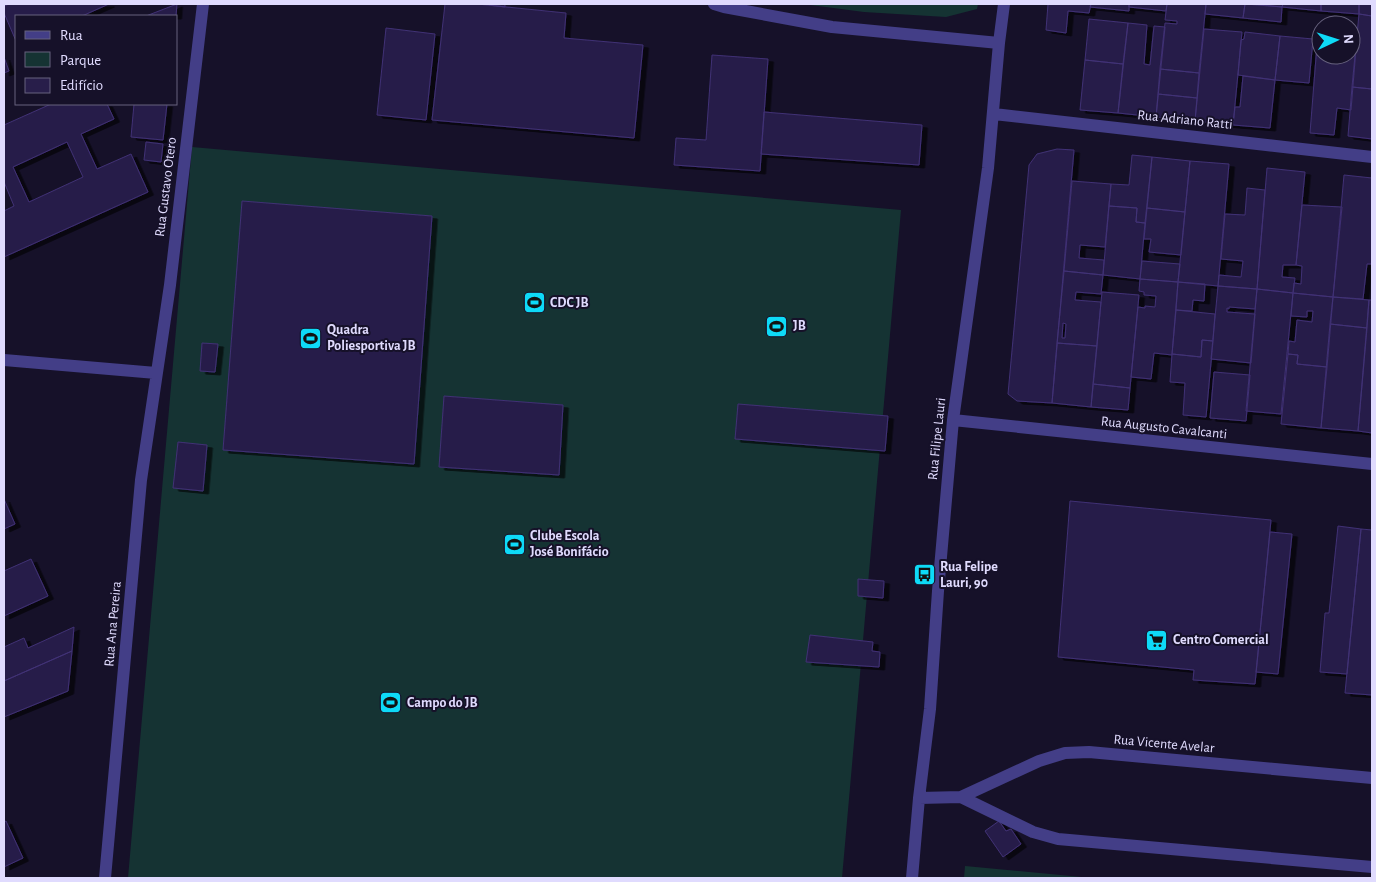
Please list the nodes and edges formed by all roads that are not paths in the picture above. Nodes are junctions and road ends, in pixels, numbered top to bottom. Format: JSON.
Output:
{"nodes":[{"id":1,"x":202,"y":4,"type":"edge"},
{"id":2,"x":714,"y":4,"type":"edge"},
{"id":3,"x":1004,"y":4,"type":"edge"},
{"id":4,"x":999,"y":43,"type":"junction"},
{"id":5,"x":994,"y":114,"type":"junction"},
{"id":6,"x":1372,"y":157,"type":"edge"},
{"id":7,"x":4,"y":360,"type":"edge"},
{"id":8,"x":156,"y":374,"type":"junction"},
{"id":9,"x":954,"y":420,"type":"junction"},
{"id":10,"x":1372,"y":464,"type":"edge"},
{"id":11,"x":1372,"y":778,"type":"edge"},
{"id":12,"x":961,"y":797,"type":"junction"},
{"id":13,"x":919,"y":798,"type":"junction"},
{"id":14,"x":1372,"y":867,"type":"edge"},
{"id":15,"x":105,"y":878,"type":"edge"},
{"id":16,"x":912,"y":878,"type":"edge"}],
"edges":[{"from":1,"to":8,"type":"street","name":"Rua Gustavo Otero"},
{"from":2,"to":4,"type":"street"},
{"from":3,"to":4,"type":"street","name":"Rua Filipe Lauri"},
{"from":4,"to":5,"type":"street","name":"Rua Filipe Lauri"},
{"from":5,"to":6,"type":"street","name":"Rua Adriano Ratti"},
{"from":5,"to":9,"type":"street","name":"Rua Filipe Lauri"},
{"from":7,"to":8,"type":"street"},
{"from":8,"to":15,"type":"street","name":"Rua Ana Pereira"},
{"from":9,"to":10,"type":"street","name":"Rua Augusto Cavalcanti"},
{"from":9,"to":13,"type":"street","name":"Rua Filipe Lauri"},
{"from":11,"to":12,"type":"street","name":"Rua Vicente Avelar"},
{"from":12,"to":13,"type":"street","name":"Rua Vicente Avelar"},
{"from":12,"to":14,"type":"street","name":"Rua Vicente Avelar"},
{"from":13,"to":16,"type":"street","name":"Rua Filipe Lauri"}]}
